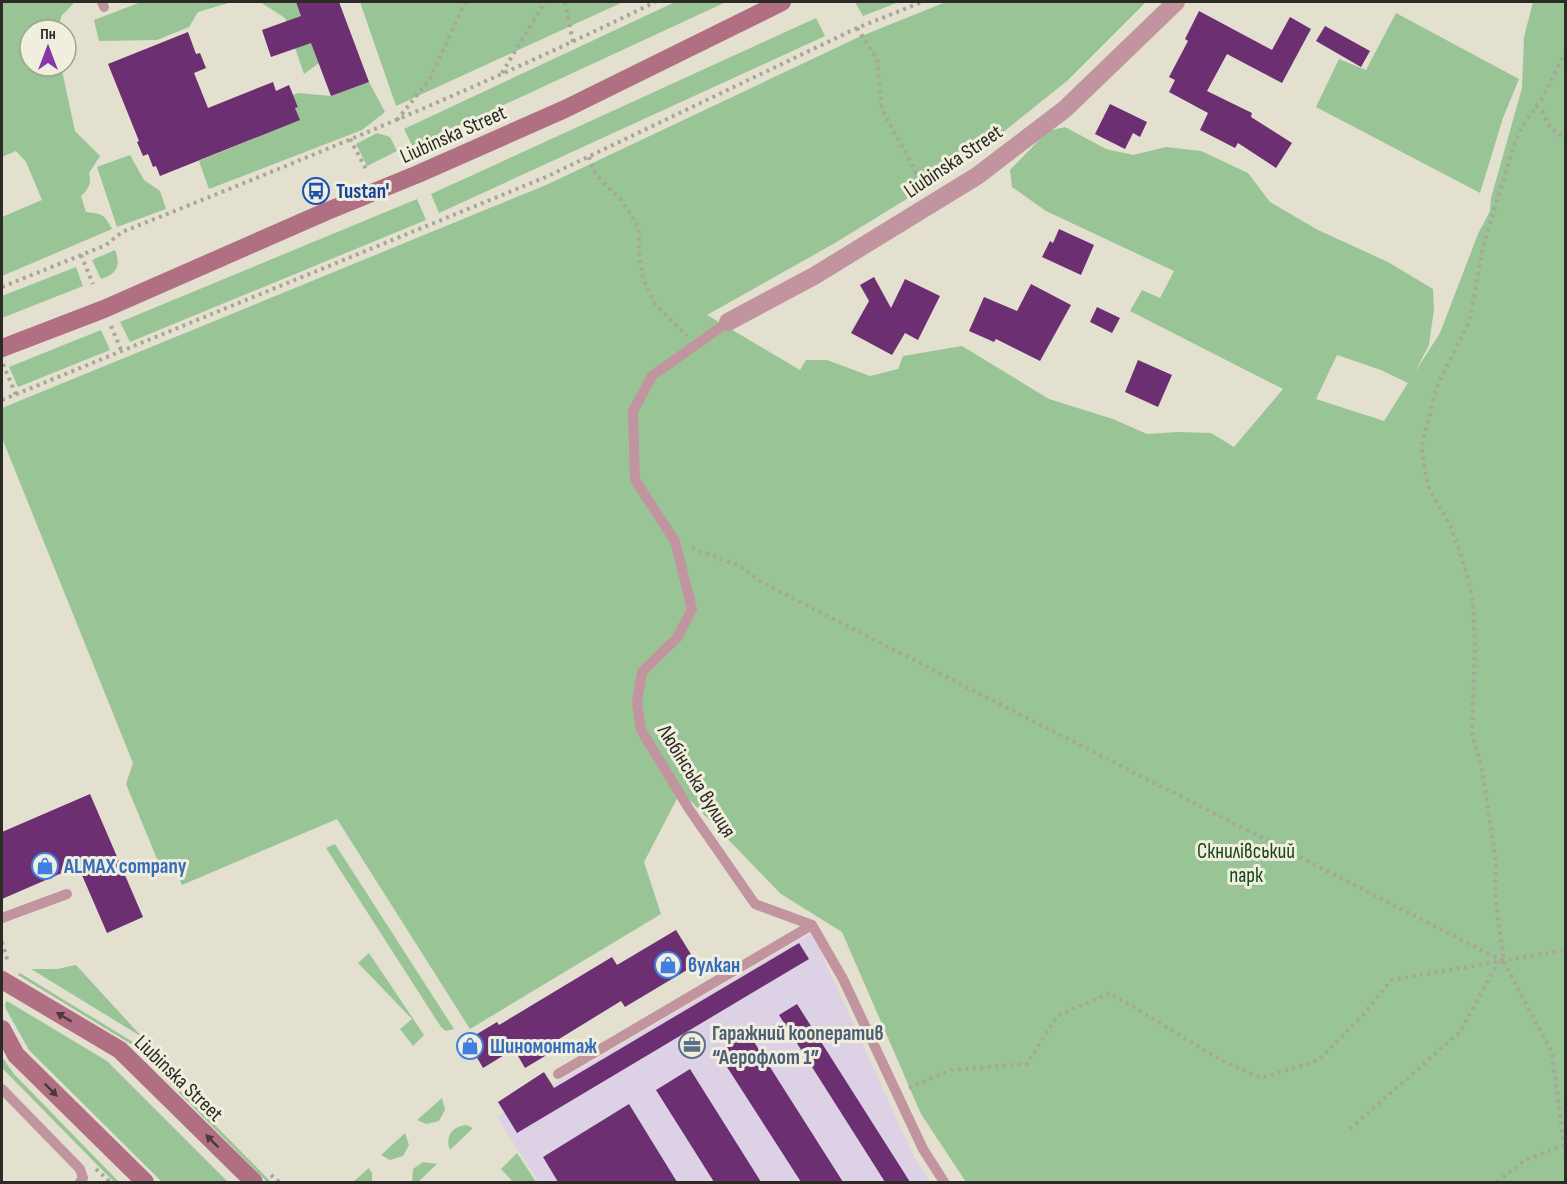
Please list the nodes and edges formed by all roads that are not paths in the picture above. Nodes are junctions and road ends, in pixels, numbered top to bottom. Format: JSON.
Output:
{"nodes":[{"id":1,"x":782,"y":2,"type":"edge"},
{"id":2,"x":1176,"y":2,"type":"edge"},
{"id":3,"x":763,"y":7,"type":"edge"},
{"id":4,"x":728,"y":322,"type":"joint"},
{"id":5,"x":2,"y":356,"type":"edge"},
{"id":6,"x":67,"y":894,"type":"dead end"},
{"id":7,"x":2,"y":918,"type":"edge"},
{"id":8,"x":812,"y":925,"type":"junction"},
{"id":9,"x":2,"y":980,"type":"edge"},
{"id":10,"x":2,"y":1029,"type":"edge"},
{"id":11,"x":558,"y":1074,"type":"dead end"},
{"id":12,"x":2,"y":1089,"type":"edge"},
{"id":13,"x":80,"y":1182,"type":"edge"},
{"id":14,"x":145,"y":1182,"type":"edge"},
{"id":15,"x":254,"y":1182,"type":"edge"},
{"id":16,"x":944,"y":1182,"type":"edge"}],
"edges":[{"from":1,"to":3,"type":"main road","name":"Liubinska Street"},
{"from":2,"to":4,"type":"street","name":"Liubinska Street"},
{"from":3,"to":5,"type":"main road","name":"Liubinska Street"},
{"from":4,"to":8,"type":"lane","name":"Любінська вулиця"},
{"from":6,"to":7,"type":"lane"},
{"from":8,"to":11,"type":"lane"},
{"from":8,"to":16,"type":"lane"},
{"from":15,"to":9,"type":"main road","name":"Liubinska Street","one_way":true},
{"from":10,"to":14,"type":"main road","one_way":true},
{"from":12,"to":13,"type":"lane"}]}
